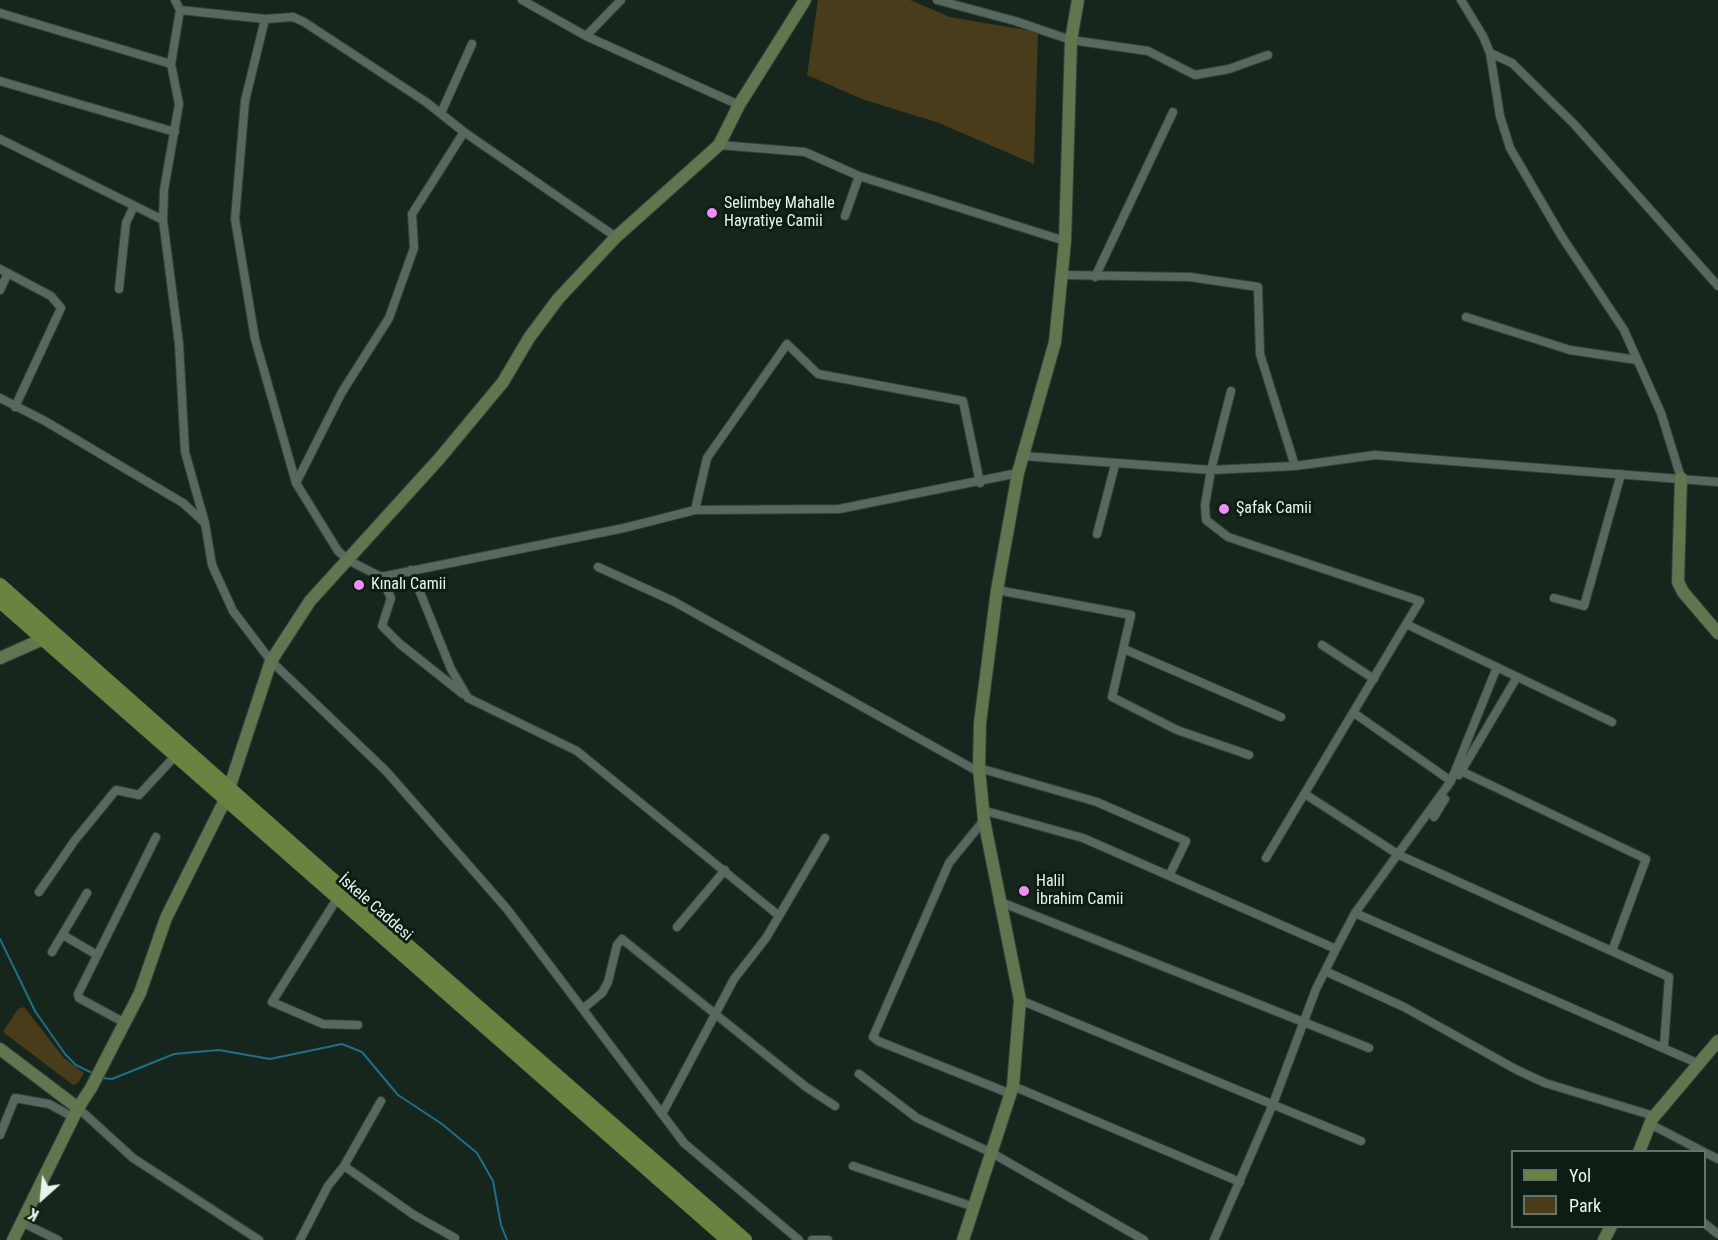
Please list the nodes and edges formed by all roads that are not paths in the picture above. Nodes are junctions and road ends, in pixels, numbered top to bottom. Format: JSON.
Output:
{"nodes":[{"id":1,"x":522,"y":0,"type":"edge"},
{"id":2,"x":621,"y":0,"type":"edge"},
{"id":3,"x":805,"y":0,"type":"edge"},
{"id":4,"x":937,"y":0,"type":"edge"},
{"id":5,"x":1078,"y":0,"type":"edge"},
{"id":6,"x":1461,"y":0,"type":"edge"},
{"id":7,"x":175,"y":3,"type":"edge"},
{"id":8,"x":0,"y":13,"type":"edge"},
{"id":9,"x":265,"y":20,"type":"junction"},
{"id":10,"x":586,"y":36,"type":"junction"},
{"id":11,"x":1071,"y":40,"type":"junction"},
{"id":12,"x":472,"y":44,"type":"dead end"},
{"id":13,"x":1490,"y":53,"type":"junction"},
{"id":14,"x":1268,"y":55,"type":"dead end"},
{"id":15,"x":171,"y":64,"type":"junction"},
{"id":16,"x":0,"y":81,"type":"edge"},
{"id":17,"x":739,"y":105,"type":"junction"},
{"id":18,"x":1173,"y":112,"type":"dead end"},
{"id":19,"x":441,"y":113,"type":"junction"},
{"id":20,"x":175,"y":132,"type":"junction"},
{"id":21,"x":464,"y":132,"type":"junction"},
{"id":22,"x":0,"y":140,"type":"edge"},
{"id":23,"x":720,"y":145,"type":"junction"},
{"id":24,"x":860,"y":176,"type":"junction"},
{"id":25,"x":133,"y":208,"type":"junction"},
{"id":26,"x":845,"y":216,"type":"dead end"},
{"id":27,"x":163,"y":220,"type":"junction"},
{"id":28,"x":616,"y":237,"type":"junction"},
{"id":29,"x":1065,"y":241,"type":"junction"},
{"id":30,"x":4,"y":271,"type":"edge"},
{"id":31,"x":1062,"y":275,"type":"junction"},
{"id":32,"x":1095,"y":277,"type":"junction"},
{"id":33,"x":1718,"y":286,"type":"edge"},
{"id":34,"x":119,"y":289,"type":"dead end"},
{"id":35,"x":0,"y":290,"type":"edge"},
{"id":36,"x":1466,"y":317,"type":"dead end"},
{"id":37,"x":1637,"y":360,"type":"junction"},
{"id":38,"x":1231,"y":391,"type":"dead end"},
{"id":39,"x":0,"y":398,"type":"edge"},
{"id":40,"x":15,"y":407,"type":"junction"},
{"id":41,"x":1023,"y":456,"type":"junction"},
{"id":42,"x":1115,"y":465,"type":"junction"},
{"id":43,"x":1295,"y":466,"type":"junction"},
{"id":44,"x":1211,"y":470,"type":"junction"},
{"id":45,"x":1018,"y":473,"type":"junction"},
{"id":46,"x":1621,"y":474,"type":"junction"},
{"id":47,"x":1681,"y":478,"type":"junction"},
{"id":48,"x":1718,"y":482,"type":"edge"},
{"id":49,"x":296,"y":483,"type":"junction"},
{"id":50,"x":980,"y":483,"type":"junction"},
{"id":51,"x":695,"y":510,"type":"junction"},
{"id":52,"x":205,"y":523,"type":"junction"},
{"id":53,"x":1097,"y":534,"type":"dead end"},
{"id":54,"x":348,"y":560,"type":"junction"},
{"id":55,"x":598,"y":567,"type":"dead end"},
{"id":56,"x":411,"y":570,"type":"junction"},
{"id":57,"x":381,"y":577,"type":"junction"},
{"id":58,"x":0,"y":585,"type":"edge"},
{"id":59,"x":997,"y":590,"type":"junction"},
{"id":60,"x":1554,"y":598,"type":"dead end"},
{"id":61,"x":0,"y":601,"type":"edge"},
{"id":62,"x":1406,"y":624,"type":"junction"},
{"id":63,"x":1718,"y":633,"type":"edge"},
{"id":64,"x":43,"y":639,"type":"junction"},
{"id":65,"x":1322,"y":645,"type":"dead end"},
{"id":66,"x":1124,"y":648,"type":"junction"},
{"id":67,"x":0,"y":658,"type":"edge"},
{"id":68,"x":271,"y":661,"type":"junction"},
{"id":69,"x":1497,"y":667,"type":"junction"},
{"id":70,"x":1517,"y":677,"type":"junction"},
{"id":71,"x":1374,"y":679,"type":"junction"},
{"id":72,"x":468,"y":698,"type":"junction"},
{"id":73,"x":1354,"y":713,"type":"junction"},
{"id":74,"x":1281,"y":717,"type":"dead end"},
{"id":75,"x":1612,"y":722,"type":"dead end"},
{"id":76,"x":177,"y":754,"type":"junction"},
{"id":77,"x":1250,"y":755,"type":"dead end"},
{"id":78,"x":979,"y":770,"type":"junction"},
{"id":79,"x":1461,"y":771,"type":"junction"},
{"id":80,"x":1451,"y":781,"type":"junction"},
{"id":81,"x":228,"y":794,"type":"junction"},
{"id":82,"x":1305,"y":794,"type":"junction"},
{"id":83,"x":983,"y":815,"type":"junction"},
{"id":84,"x":1434,"y":817,"type":"dead end"},
{"id":85,"x":156,"y":837,"type":"dead end"},
{"id":86,"x":825,"y":838,"type":"dead end"},
{"id":87,"x":1399,"y":855,"type":"junction"},
{"id":88,"x":1266,"y":858,"type":"dead end"},
{"id":89,"x":725,"y":870,"type":"junction"},
{"id":90,"x":1169,"y":876,"type":"junction"},
{"id":91,"x":39,"y":892,"type":"dead end"},
{"id":92,"x":87,"y":893,"type":"dead end"},
{"id":93,"x":340,"y":893,"type":"junction"},
{"id":94,"x":998,"y":900,"type":"junction"},
{"id":95,"x":1355,"y":913,"type":"junction"},
{"id":96,"x":778,"y":915,"type":"junction"},
{"id":97,"x":677,"y":927,"type":"dead end"},
{"id":98,"x":63,"y":935,"type":"junction"},
{"id":99,"x":1336,"y":949,"type":"junction"},
{"id":100,"x":1612,"y":951,"type":"junction"},
{"id":101,"x":52,"y":952,"type":"dead end"},
{"id":102,"x":97,"y":955,"type":"junction"},
{"id":103,"x":1325,"y":971,"type":"junction"},
{"id":104,"x":1020,"y":1000,"type":"junction"},
{"id":105,"x":584,"y":1008,"type":"junction"},
{"id":106,"x":715,"y":1013,"type":"junction"},
{"id":107,"x":125,"y":1023,"type":"junction"},
{"id":108,"x":1304,"y":1023,"type":"junction"},
{"id":109,"x":358,"y":1025,"type":"dead end"},
{"id":110,"x":1718,"y":1041,"type":"edge"},
{"id":111,"x":1664,"y":1046,"type":"junction"},
{"id":112,"x":1369,"y":1048,"type":"dead end"},
{"id":113,"x":0,"y":1049,"type":"edge"},
{"id":114,"x":1697,"y":1063,"type":"junction"},
{"id":115,"x":859,"y":1074,"type":"dead end"},
{"id":116,"x":1012,"y":1090,"type":"junction"},
{"id":117,"x":381,"y":1101,"type":"dead end"},
{"id":118,"x":1273,"y":1104,"type":"junction"},
{"id":119,"x":835,"y":1106,"type":"dead end"},
{"id":120,"x":76,"y":1113,"type":"junction"},
{"id":121,"x":662,"y":1114,"type":"junction"},
{"id":122,"x":1652,"y":1120,"type":"junction"},
{"id":123,"x":0,"y":1135,"type":"edge"},
{"id":124,"x":1361,"y":1141,"type":"dead end"},
{"id":125,"x":1640,"y":1150,"type":"edge"},
{"id":126,"x":1701,"y":1150,"type":"edge"},
{"id":127,"x":992,"y":1153,"type":"junction"},
{"id":128,"x":344,"y":1166,"type":"junction"},
{"id":129,"x":853,"y":1166,"type":"dead end"},
{"id":130,"x":1240,"y":1182,"type":"junction"},
{"id":131,"x":974,"y":1207,"type":"junction"},
{"id":132,"x":21,"y":1222,"type":"junction"},
{"id":133,"x":1706,"y":1225,"type":"edge"},
{"id":134,"x":1718,"y":1234,"type":"edge"},
{"id":135,"x":455,"y":1238,"type":"dead end"},
{"id":136,"x":13,"y":1240,"type":"edge"},
{"id":137,"x":58,"y":1240,"type":"edge"},
{"id":138,"x":259,"y":1240,"type":"edge"},
{"id":139,"x":300,"y":1240,"type":"edge"},
{"id":140,"x":728,"y":1240,"type":"edge"},
{"id":141,"x":745,"y":1240,"type":"edge"},
{"id":142,"x":799,"y":1240,"type":"edge"},
{"id":143,"x":812,"y":1240,"type":"edge"},
{"id":144,"x":828,"y":1240,"type":"edge"},
{"id":145,"x":963,"y":1240,"type":"edge"},
{"id":146,"x":1144,"y":1240,"type":"edge"},
{"id":147,"x":1214,"y":1240,"type":"edge"}],
"edges":[{"from":1,"to":10,"type":"street"},
{"from":2,"to":10,"type":"street"},
{"from":3,"to":17,"type":"street"},
{"from":4,"to":11,"type":"street"},
{"from":5,"to":11,"type":"street"},
{"from":6,"to":13,"type":"street"},
{"from":7,"to":9,"type":"street"},
{"from":7,"to":15,"type":"street"},
{"from":8,"to":15,"type":"street"},
{"from":9,"to":19,"type":"street"},
{"from":9,"to":49,"type":"street"},
{"from":10,"to":17,"type":"street"},
{"from":11,"to":14,"type":"street"},
{"from":11,"to":29,"type":"street"},
{"from":12,"to":19,"type":"street"},
{"from":13,"to":33,"type":"street"},
{"from":13,"to":37,"type":"street"},
{"from":15,"to":20,"type":"street"},
{"from":16,"to":20,"type":"street"},
{"from":17,"to":23,"type":"street"},
{"from":18,"to":32,"type":"street"},
{"from":19,"to":21,"type":"street"},
{"from":20,"to":27,"type":"street"},
{"from":21,"to":28,"type":"street"},
{"from":21,"to":49,"type":"street"},
{"from":22,"to":25,"type":"street"},
{"from":23,"to":24,"type":"street"},
{"from":23,"to":28,"type":"street"},
{"from":24,"to":26,"type":"street"},
{"from":24,"to":29,"type":"street"},
{"from":25,"to":27,"type":"street"},
{"from":25,"to":34,"type":"street"},
{"from":27,"to":52,"type":"street"},
{"from":28,"to":54,"type":"street"},
{"from":29,"to":31,"type":"street"},
{"from":30,"to":35,"type":"street"},
{"from":30,"to":40,"type":"street"},
{"from":31,"to":32,"type":"street"},
{"from":31,"to":41,"type":"street"},
{"from":32,"to":43,"type":"street"},
{"from":36,"to":37,"type":"street"},
{"from":37,"to":47,"type":"street"},
{"from":38,"to":44,"type":"street"},
{"from":39,"to":40,"type":"street"},
{"from":40,"to":52,"type":"street"},
{"from":41,"to":42,"type":"street"},
{"from":41,"to":45,"type":"street"},
{"from":42,"to":44,"type":"street"},
{"from":42,"to":53,"type":"street"},
{"from":43,"to":44,"type":"street"},
{"from":43,"to":46,"type":"street"},
{"from":44,"to":62,"type":"street"},
{"from":45,"to":50,"type":"street"},
{"from":45,"to":59,"type":"street"},
{"from":46,"to":47,"type":"street"},
{"from":46,"to":60,"type":"street"},
{"from":47,"to":48,"type":"street"},
{"from":47,"to":63,"type":"street"},
{"from":49,"to":54,"type":"street"},
{"from":50,"to":51,"type":"street"},
{"from":50,"to":51,"type":"street"},
{"from":51,"to":56,"type":"street"},
{"from":52,"to":68,"type":"street"},
{"from":54,"to":57,"type":"street"},
{"from":54,"to":68,"type":"street"},
{"from":55,"to":78,"type":"street"},
{"from":56,"to":57,"type":"street"},
{"from":56,"to":72,"type":"street"},
{"from":57,"to":72,"type":"street"},
{"from":58,"to":81,"type":"main road"},
{"from":59,"to":66,"type":"street"},
{"from":59,"to":78,"type":"street"},
{"from":61,"to":64,"type":"main road","name":"İskele Caddesi"},
{"from":62,"to":69,"type":"street"},
{"from":62,"to":71,"type":"street"},
{"from":64,"to":67,"type":"street"},
{"from":64,"to":76,"type":"main road","name":"İskele Caddesi"},
{"from":65,"to":71,"type":"street"},
{"from":66,"to":74,"type":"street"},
{"from":66,"to":77,"type":"street"},
{"from":68,"to":81,"type":"street"},
{"from":68,"to":105,"type":"street"},
{"from":69,"to":70,"type":"street"},
{"from":69,"to":80,"type":"street"},
{"from":70,"to":75,"type":"street"},
{"from":70,"to":79,"type":"street"},
{"from":71,"to":73,"type":"street"},
{"from":72,"to":89,"type":"street"},
{"from":73,"to":80,"type":"street"},
{"from":73,"to":82,"type":"street"},
{"from":76,"to":81,"type":"main road","name":"İskele Caddesi"},
{"from":76,"to":91,"type":"street"},
{"from":78,"to":83,"type":"street"},
{"from":78,"to":90,"type":"street"},
{"from":79,"to":84,"type":"street"},
{"from":79,"to":100,"type":"street"},
{"from":80,"to":87,"type":"street"},
{"from":81,"to":93,"type":"main road","name":"İskele Caddesi"},
{"from":81,"to":107,"type":"street"},
{"from":82,"to":87,"type":"street"},
{"from":82,"to":88,"type":"street"},
{"from":83,"to":90,"type":"street"},
{"from":83,"to":94,"type":"street"},
{"from":83,"to":116,"type":"street"},
{"from":85,"to":102,"type":"street"},
{"from":86,"to":96,"type":"street"},
{"from":87,"to":95,"type":"street"},
{"from":87,"to":100,"type":"street"},
{"from":89,"to":96,"type":"street"},
{"from":89,"to":97,"type":"street"},
{"from":90,"to":99,"type":"street"},
{"from":92,"to":98,"type":"street"},
{"from":93,"to":109,"type":"street"},
{"from":93,"to":140,"type":"main road","name":"İskele Caddesi"},
{"from":93,"to":141,"type":"main road"},
{"from":94,"to":104,"type":"street"},
{"from":94,"to":108,"type":"street"},
{"from":95,"to":99,"type":"street"},
{"from":95,"to":111,"type":"street"},
{"from":96,"to":106,"type":"street"},
{"from":98,"to":101,"type":"street"},
{"from":98,"to":102,"type":"street"},
{"from":99,"to":103,"type":"street"},
{"from":100,"to":111,"type":"street"},
{"from":102,"to":107,"type":"street"},
{"from":103,"to":108,"type":"street"},
{"from":103,"to":122,"type":"street"},
{"from":104,"to":116,"type":"street"},
{"from":104,"to":118,"type":"street"},
{"from":105,"to":106,"type":"street"},
{"from":105,"to":121,"type":"street"},
{"from":106,"to":119,"type":"street"},
{"from":106,"to":121,"type":"street"},
{"from":107,"to":120,"type":"street"},
{"from":108,"to":112,"type":"street"},
{"from":108,"to":118,"type":"street"},
{"from":110,"to":114,"type":"street"},
{"from":111,"to":114,"type":"street"},
{"from":113,"to":120,"type":"street"},
{"from":114,"to":122,"type":"street"},
{"from":115,"to":127,"type":"street"},
{"from":116,"to":127,"type":"street"},
{"from":116,"to":130,"type":"street"},
{"from":117,"to":128,"type":"street"},
{"from":118,"to":124,"type":"street"},
{"from":118,"to":130,"type":"street"},
{"from":120,"to":123,"type":"street"},
{"from":120,"to":132,"type":"street"},
{"from":120,"to":138,"type":"street"},
{"from":121,"to":142,"type":"street"},
{"from":122,"to":125,"type":"street"},
{"from":122,"to":126,"type":"street"},
{"from":127,"to":131,"type":"street"},
{"from":127,"to":146,"type":"street"},
{"from":128,"to":135,"type":"street"},
{"from":128,"to":139,"type":"street"},
{"from":129,"to":131,"type":"street"},
{"from":130,"to":147,"type":"street"},
{"from":131,"to":145,"type":"street"},
{"from":132,"to":136,"type":"street"},
{"from":132,"to":137,"type":"street"},
{"from":133,"to":134,"type":"street"},
{"from":143,"to":144,"type":"street"}]}
